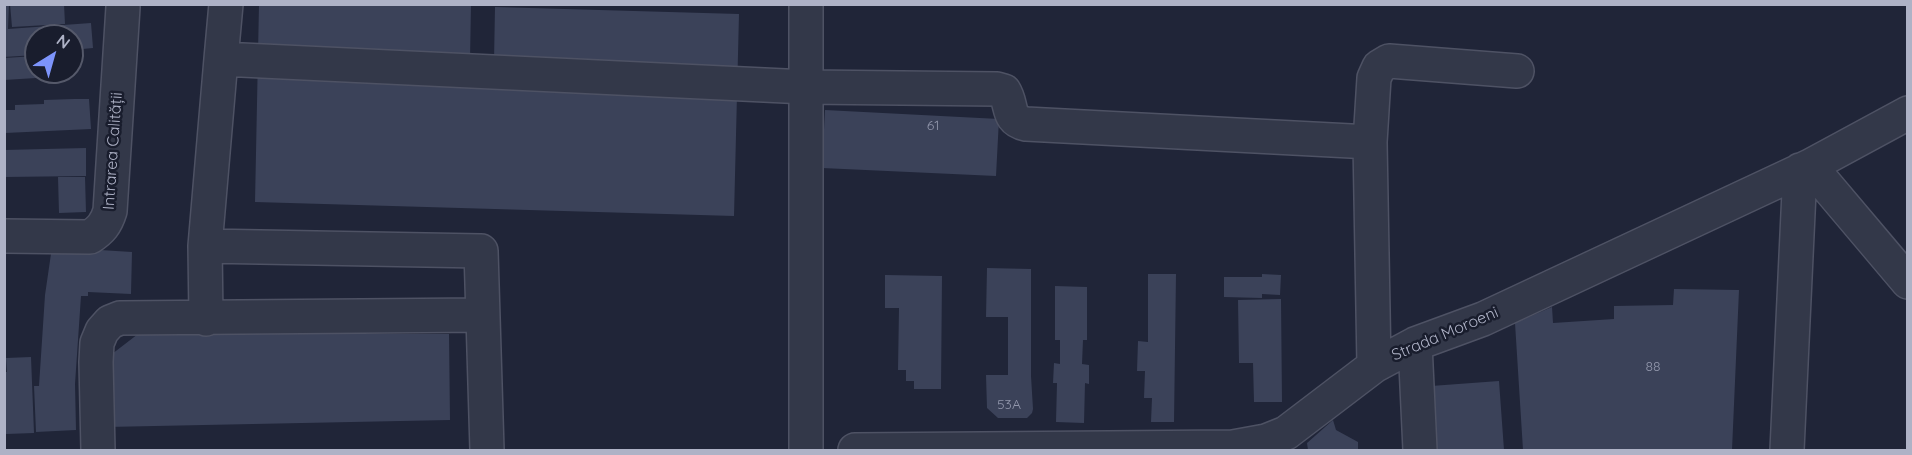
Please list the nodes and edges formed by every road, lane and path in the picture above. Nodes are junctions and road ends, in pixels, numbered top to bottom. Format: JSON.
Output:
{"nodes":[{"id":1,"x":226,"y":4,"type":"edge"},
{"id":2,"x":806,"y":4,"type":"edge"},
{"id":3,"x":123,"y":7,"type":"dead end"},
{"id":4,"x":221,"y":59,"type":"junction"},
{"id":5,"x":1517,"y":71,"type":"dead end"},
{"id":6,"x":806,"y":87,"type":"junction"},
{"id":7,"x":1908,"y":112,"type":"edge"},
{"id":8,"x":1370,"y":141,"type":"junction"},
{"id":9,"x":1805,"y":168,"type":"junction"},
{"id":10,"x":4,"y":236,"type":"edge"},
{"id":11,"x":205,"y":246,"type":"junction"},
{"id":12,"x":1908,"y":282,"type":"edge"},
{"id":13,"x":482,"y":315,"type":"junction"},
{"id":14,"x":206,"y":319,"type":"junction"},
{"id":15,"x":1415,"y":344,"type":"junction"},
{"id":16,"x":1374,"y":366,"type":"junction"},
{"id":17,"x":1144,"y":449,"type":"edge"},
{"id":18,"x":98,"y":450,"type":"edge"},
{"id":19,"x":487,"y":450,"type":"edge"},
{"id":20,"x":806,"y":450,"type":"edge"},
{"id":21,"x":855,"y":450,"type":"edge"},
{"id":22,"x":1420,"y":450,"type":"edge"},
{"id":23,"x":1787,"y":450,"type":"edge"}],
"edges":[{"from":1,"to":4,"type":"street"},
{"from":2,"to":6,"type":"street"},
{"from":3,"to":10,"type":"street","name":"Intrarea Calității"},
{"from":4,"to":6,"type":"street"},
{"from":4,"to":11,"type":"street"},
{"from":5,"to":8,"type":"street"},
{"from":6,"to":8,"type":"street"},
{"from":6,"to":20,"type":"street"},
{"from":7,"to":9,"type":"street","name":"Strada Moroeni"},
{"from":8,"to":16,"type":"street"},
{"from":9,"to":12,"type":"street"},
{"from":9,"to":15,"type":"street","name":"Strada Moroeni"},
{"from":9,"to":23,"type":"street"},
{"from":11,"to":13,"type":"street"},
{"from":11,"to":14,"type":"street"},
{"from":13,"to":14,"type":"street"},
{"from":13,"to":19,"type":"street"},
{"from":14,"to":18,"type":"street"},
{"from":15,"to":16,"type":"street","name":"Strada Moroeni"},
{"from":15,"to":22,"type":"street"},
{"from":16,"to":17,"type":"street","name":"Strada Moroeni"},
{"from":17,"to":21,"type":"street","name":"Strada Moroeni"}]}
